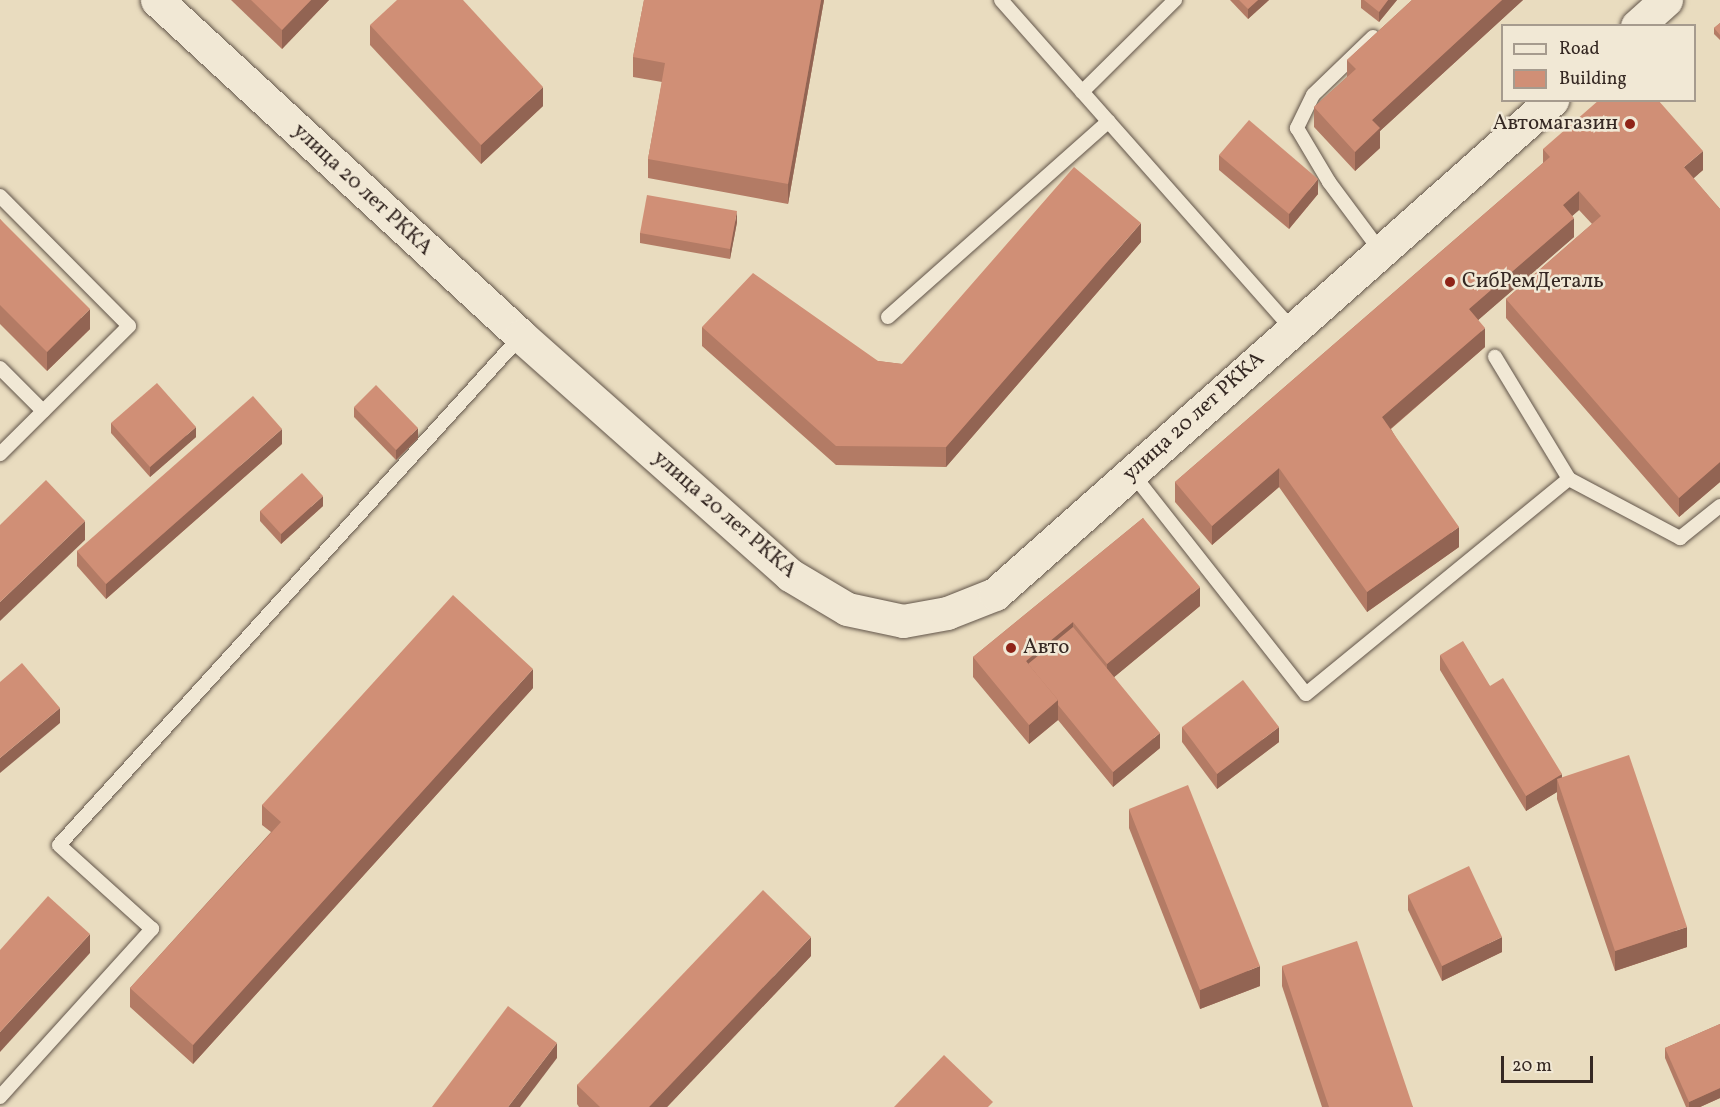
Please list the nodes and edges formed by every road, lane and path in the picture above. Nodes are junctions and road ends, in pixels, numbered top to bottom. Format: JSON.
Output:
{"nodes":[{"id":1,"x":157,"y":0,"type":"edge"},
{"id":2,"x":1001,"y":0,"type":"edge"},
{"id":3,"x":1175,"y":0,"type":"edge"},
{"id":4,"x":1666,"y":0,"type":"edge"},
{"id":5,"x":1639,"y":24,"type":"edge"},
{"id":6,"x":1382,"y":29,"type":"edge"},
{"id":7,"x":1082,"y":92,"type":"junction"},
{"id":8,"x":1550,"y":102,"type":"edge"},
{"id":9,"x":1109,"y":122,"type":"junction"},
{"id":10,"x":0,"y":196,"type":"edge"},
{"id":11,"x":1384,"y":255,"type":"dead end"},
{"id":12,"x":888,"y":317,"type":"dead end"},
{"id":13,"x":1293,"y":330,"type":"junction"},
{"id":14,"x":521,"y":336,"type":"junction"},
{"id":15,"x":1495,"y":357,"type":"dead end"},
{"id":16,"x":0,"y":368,"type":"edge"},
{"id":17,"x":43,"y":411,"type":"junction"},
{"id":18,"x":0,"y":454,"type":"edge"},
{"id":19,"x":1132,"y":473,"type":"junction"},
{"id":20,"x":1569,"y":479,"type":"junction"},
{"id":21,"x":1720,"y":506,"type":"edge"},
{"id":22,"x":0,"y":1097,"type":"edge"}],
"edges":[{"from":1,"to":14,"type":"main road","name":"улица 20 лет РККА"},
{"from":2,"to":7,"type":"lane"},
{"from":3,"to":7,"type":"lane"},
{"from":4,"to":5,"type":"main road"},
{"from":6,"to":11,"type":"lane"},
{"from":7,"to":9,"type":"lane"},
{"from":8,"to":13,"type":"main road","name":"улица 20 лет РККА"},
{"from":9,"to":12,"type":"lane"},
{"from":9,"to":13,"type":"lane"},
{"from":10,"to":17,"type":"lane"},
{"from":13,"to":19,"type":"main road","name":"улица 20 лет РККА"},
{"from":14,"to":19,"type":"main road","name":"улица 20 лет РККА"},
{"from":14,"to":22,"type":"lane"},
{"from":15,"to":20,"type":"lane"},
{"from":16,"to":17,"type":"lane"},
{"from":17,"to":18,"type":"lane"},
{"from":19,"to":20,"type":"lane"},
{"from":20,"to":21,"type":"lane"}]}
